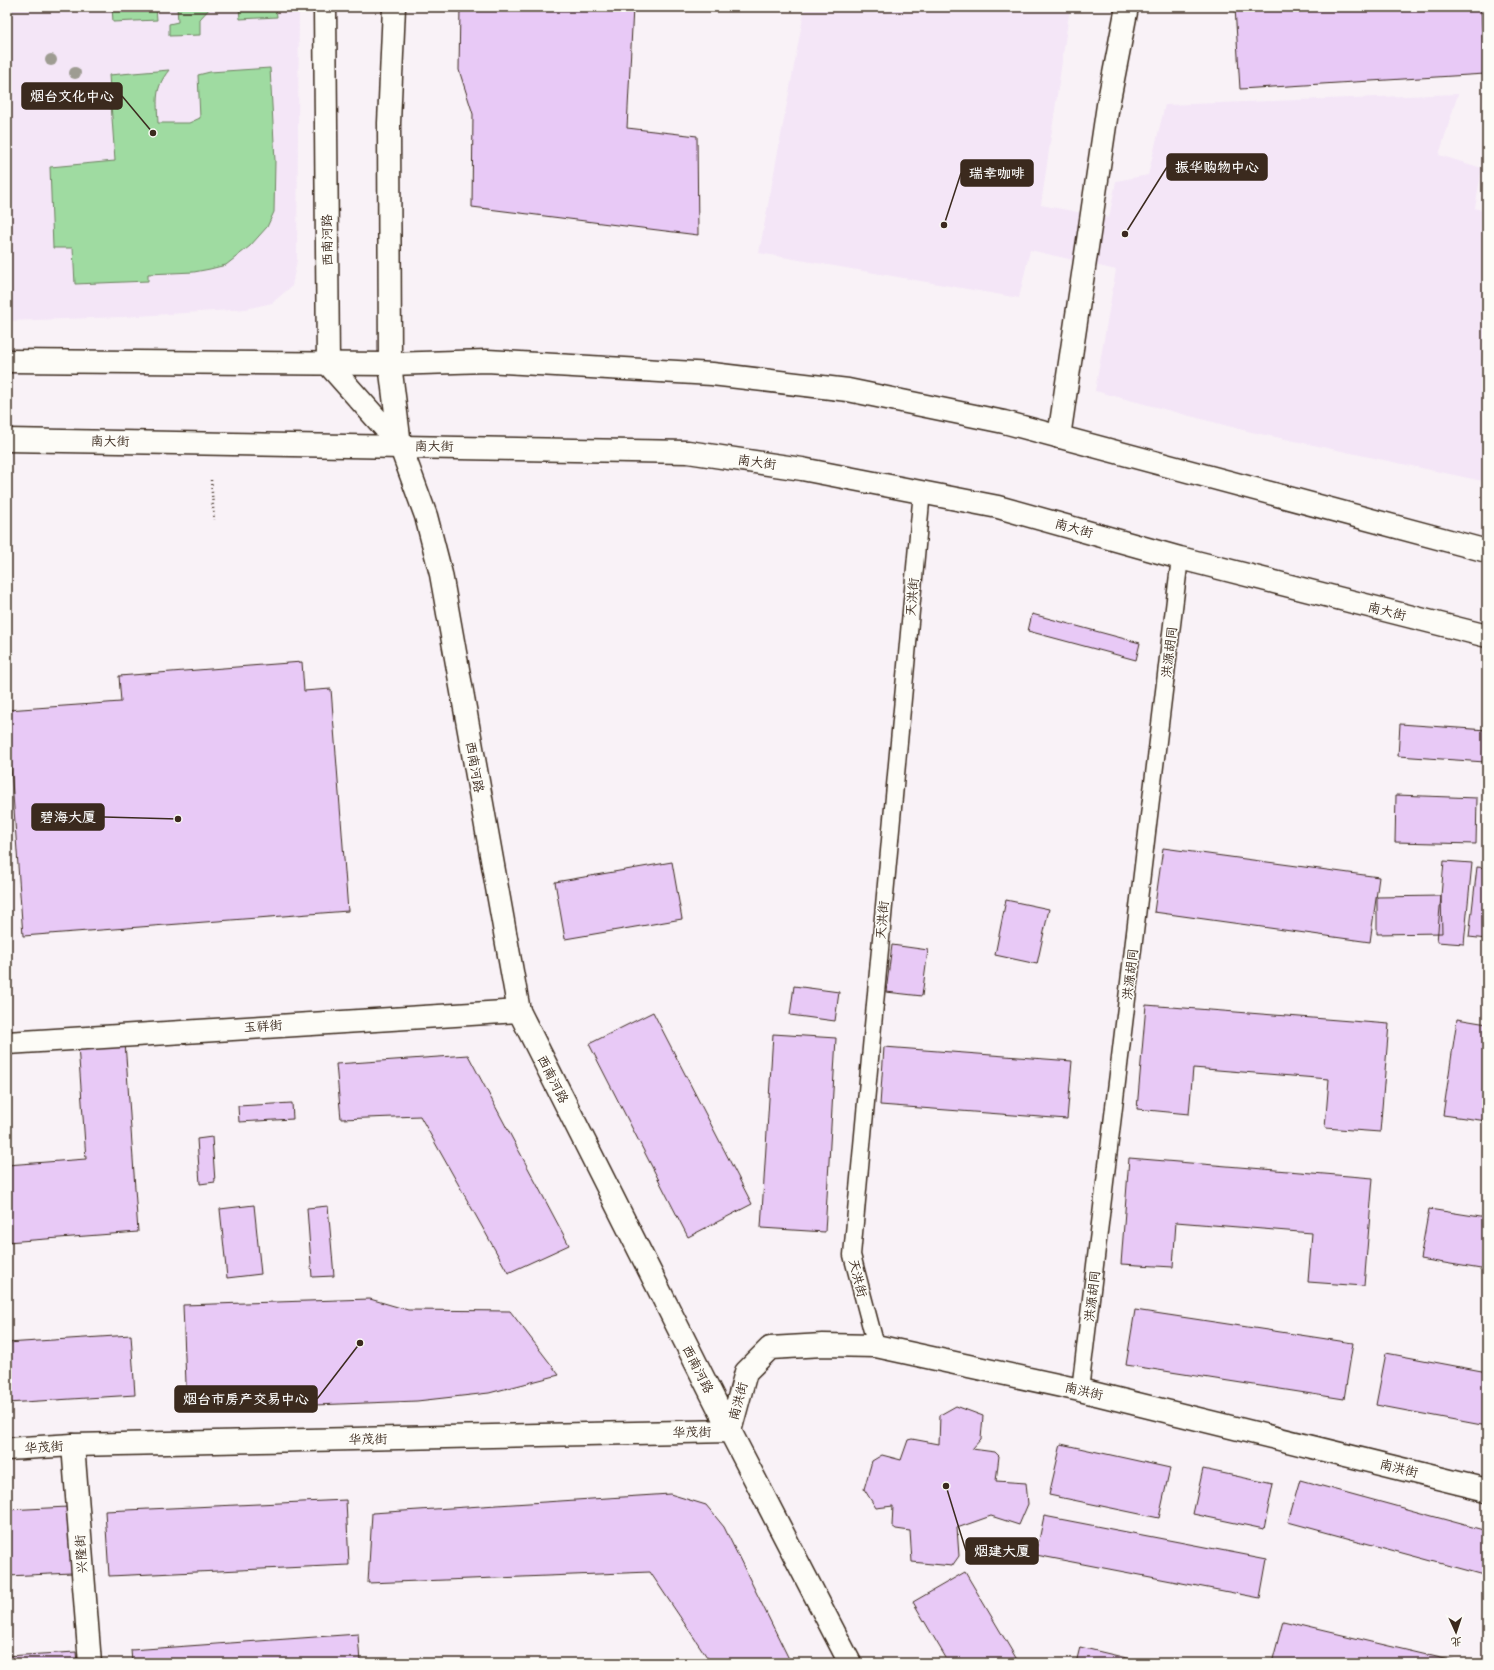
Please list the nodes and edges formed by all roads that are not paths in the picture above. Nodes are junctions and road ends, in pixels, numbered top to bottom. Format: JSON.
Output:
{"nodes":[{"id":1,"x":325,"y":7,"type":"edge"},
{"id":2,"x":394,"y":7,"type":"edge"},
{"id":3,"x":1127,"y":7,"type":"edge"},
{"id":4,"x":7,"y":361,"type":"edge"},
{"id":5,"x":328,"y":364,"type":"junction"},
{"id":6,"x":390,"y":364,"type":"junction"},
{"id":7,"x":1059,"y":437,"type":"junction"},
{"id":8,"x":7,"y":440,"type":"edge"},
{"id":9,"x":400,"y":445,"type":"junction"},
{"id":10,"x":922,"y":491,"type":"junction"},
{"id":11,"x":1487,"y":552,"type":"edge"},
{"id":12,"x":1180,"y":558,"type":"junction"},
{"id":13,"x":1487,"y":636,"type":"edge"},
{"id":14,"x":518,"y":1010,"type":"junction"},
{"id":15,"x":7,"y":1042,"type":"edge"},
{"id":16,"x":876,"y":1346,"type":"junction"},
{"id":17,"x":1080,"y":1390,"type":"junction"},
{"id":18,"x":730,"y":1432,"type":"junction"},
{"id":19,"x":73,"y":1445,"type":"junction"},
{"id":20,"x":7,"y":1449,"type":"edge"},
{"id":21,"x":1487,"y":1490,"type":"edge"},
{"id":22,"x":90,"y":1663,"type":"edge"},
{"id":23,"x":850,"y":1663,"type":"edge"}],
"edges":[{"from":1,"to":5,"type":"main road","name":"西南河路"},
{"from":2,"to":6,"type":"main road","name":"西南河路"},
{"from":3,"to":7,"type":"main road"},
{"from":4,"to":5,"type":"main road"},
{"from":5,"to":6,"type":"main road"},
{"from":5,"to":9,"type":"main road","name":"西南河路"},
{"from":6,"to":7,"type":"main road"},
{"from":6,"to":9,"type":"main road","name":"西南河路"},
{"from":7,"to":11,"type":"main road"},
{"from":8,"to":9,"type":"main road","name":"南大街"},
{"from":9,"to":10,"type":"main road","name":"南大街"},
{"from":9,"to":14,"type":"main road","name":"西南河路"},
{"from":10,"to":12,"type":"main road","name":"南大街"},
{"from":10,"to":16,"type":"lane","name":"天洪街"},
{"from":12,"to":13,"type":"main road","name":"南大街"},
{"from":12,"to":17,"type":"lane","name":"洪源胡同"},
{"from":14,"to":15,"type":"main road","name":"玉祥街"},
{"from":14,"to":18,"type":"main road","name":"西南河路"},
{"from":16,"to":17,"type":"main road","name":"南洪街"},
{"from":16,"to":18,"type":"main road","name":"南洪街"},
{"from":17,"to":21,"type":"main road","name":"南洪街"},
{"from":18,"to":19,"type":"main road","name":"华茂街"},
{"from":18,"to":23,"type":"main road","name":"西南河路"},
{"from":19,"to":20,"type":"main road","name":"华茂街"},
{"from":19,"to":22,"type":"main road","name":"兴隆街"}]}
